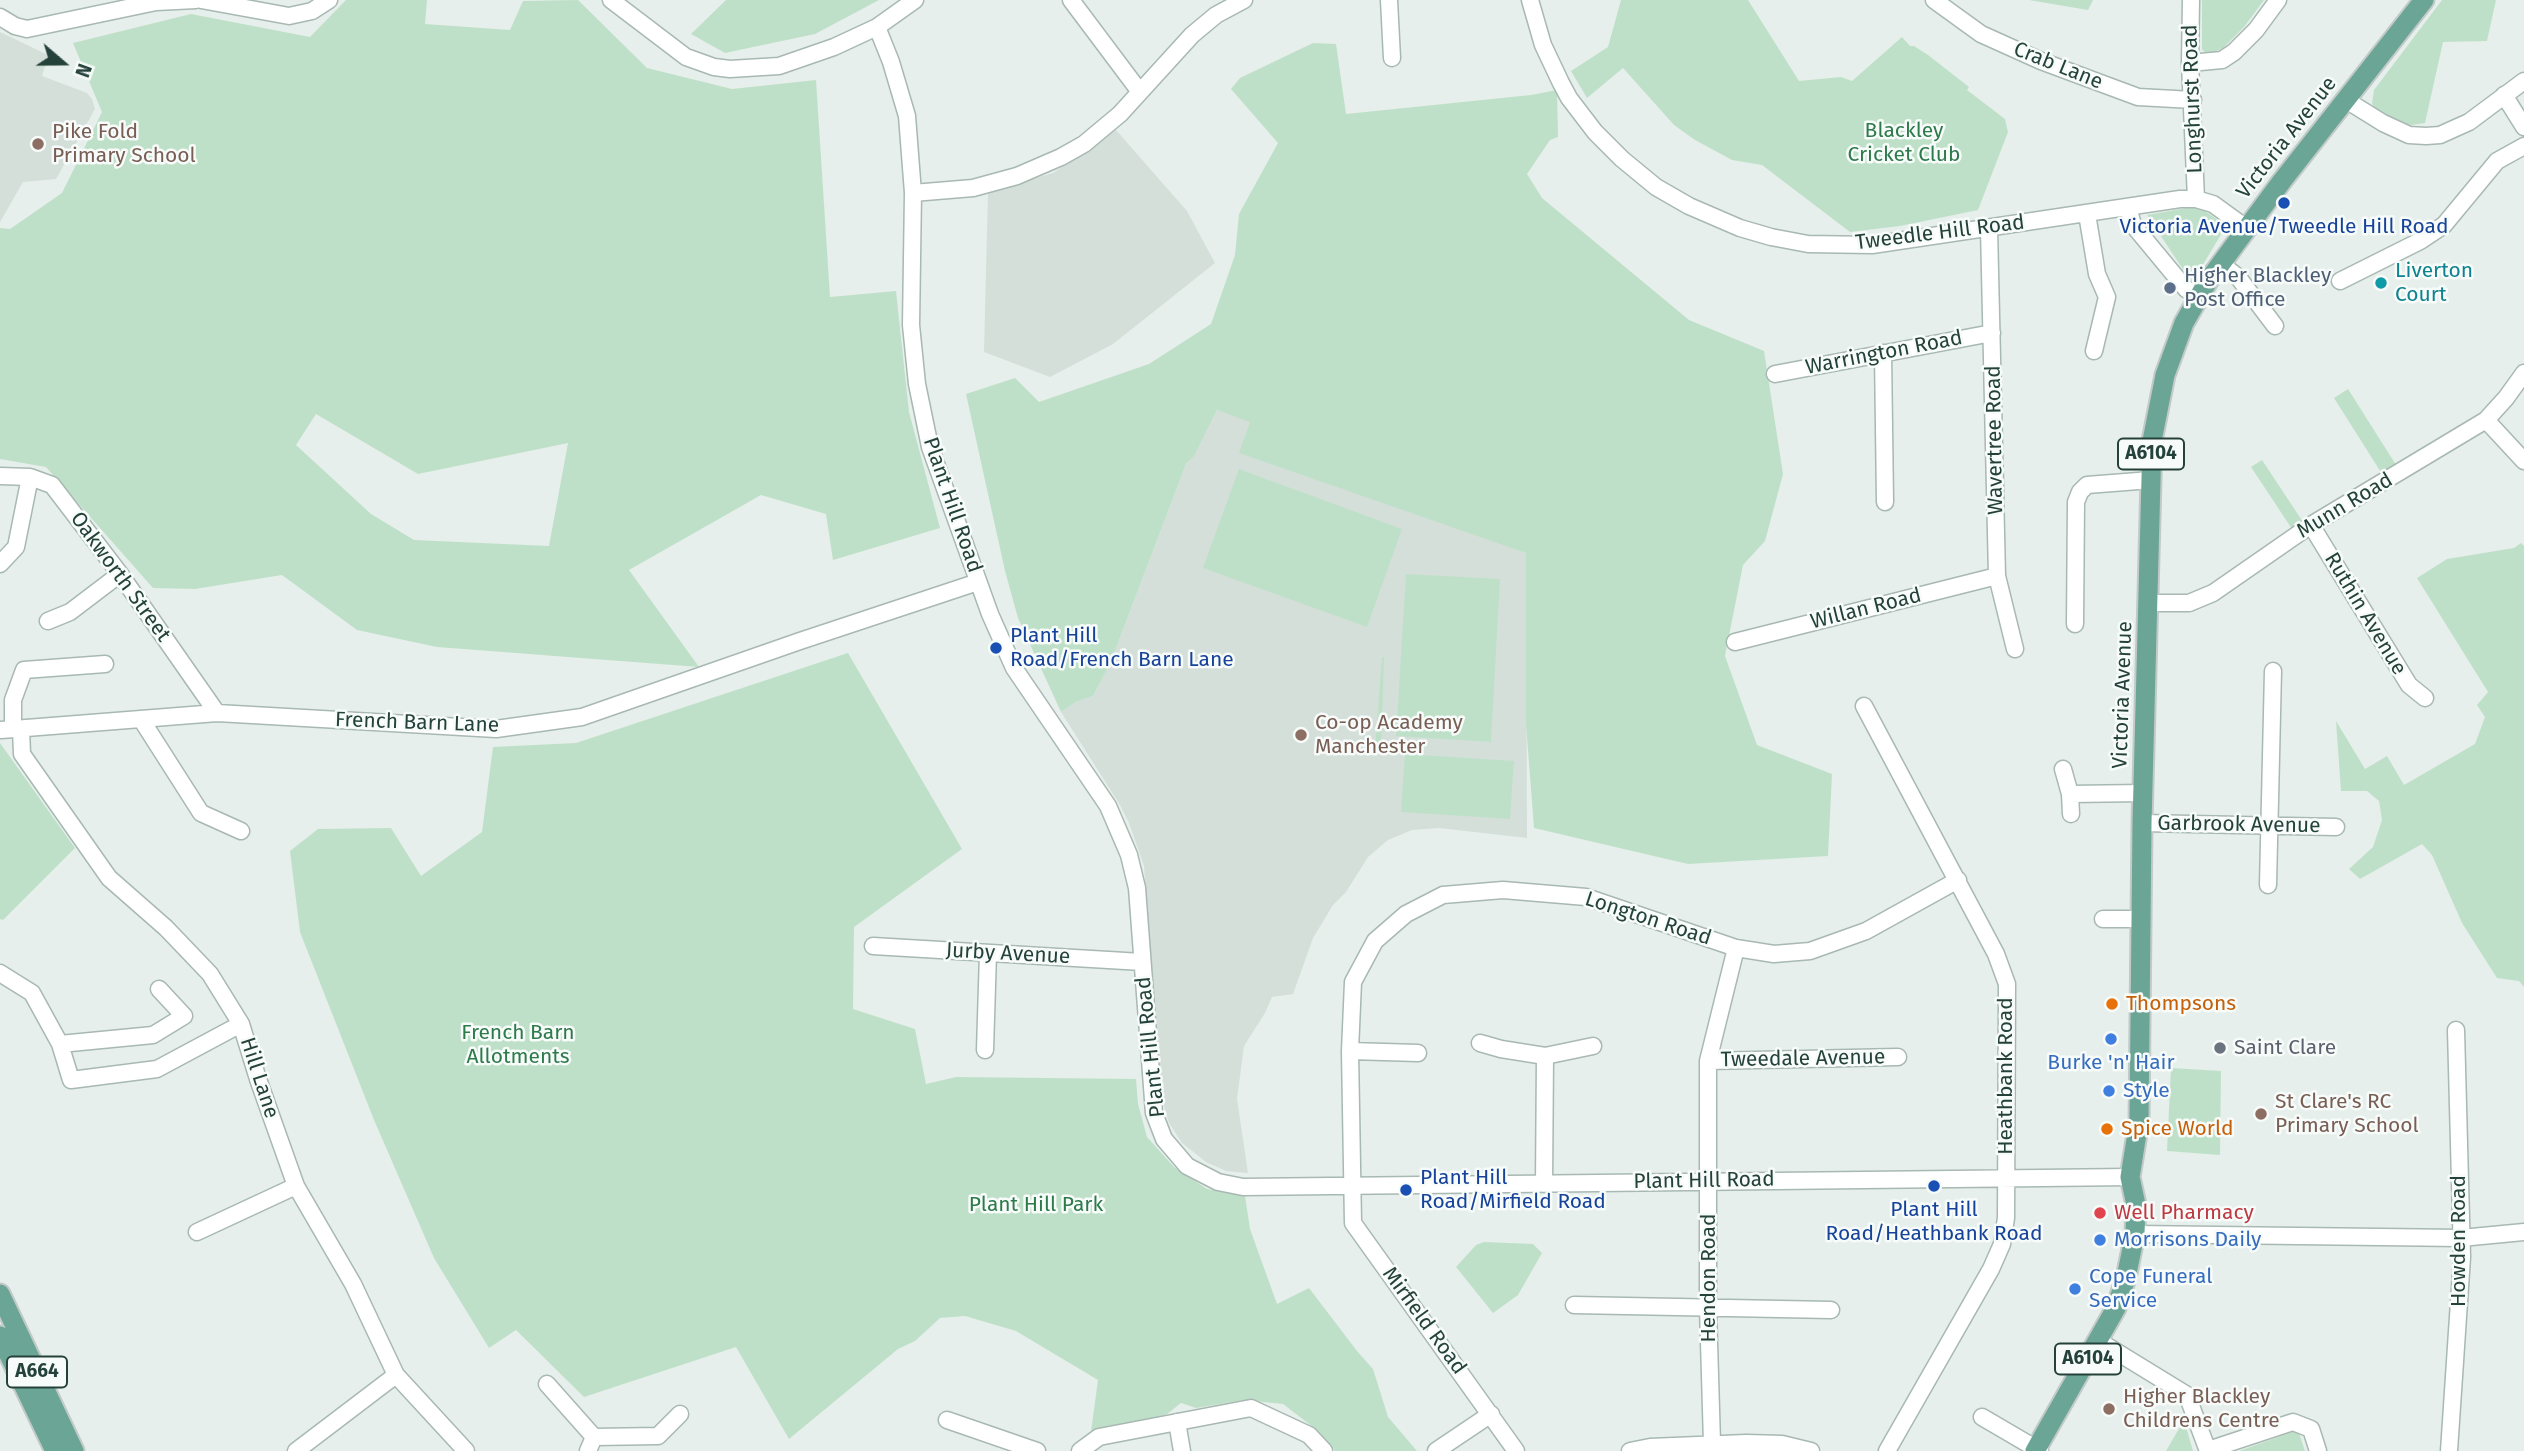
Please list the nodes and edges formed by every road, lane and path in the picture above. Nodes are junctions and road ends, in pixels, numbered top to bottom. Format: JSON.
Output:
{"nodes":[{"id":1,"x":199,"y":0,"type":"edge"},
{"id":2,"x":329,"y":0,"type":"edge"},
{"id":3,"x":611,"y":0,"type":"edge"},
{"id":4,"x":915,"y":0,"type":"edge"},
{"id":5,"x":1071,"y":0,"type":"edge"},
{"id":6,"x":1389,"y":0,"type":"edge"},
{"id":7,"x":1530,"y":0,"type":"edge"},
{"id":8,"x":2191,"y":0,"type":"edge"},
{"id":9,"x":2278,"y":0,"type":"edge"},
{"id":10,"x":2424,"y":0,"type":"edge"},
{"id":11,"x":156,"y":1,"type":"edge"},
{"id":12,"x":1239,"y":1,"type":"edge"},
{"id":13,"x":1941,"y":2,"type":"edge"},
{"id":14,"x":237,"y":3,"type":"edge"},
{"id":15,"x":0,"y":18,"type":"edge"},
{"id":16,"x":877,"y":27,"type":"junction"},
{"id":17,"x":1392,"y":58,"type":"dead end"},
{"id":18,"x":2190,"y":63,"type":"junction"},
{"id":19,"x":2524,"y":81,"type":"edge"},
{"id":20,"x":1140,"y":92,"type":"junction"},
{"id":21,"x":2504,"y":95,"type":"junction"},
{"id":22,"x":2193,"y":100,"type":"junction"},
{"id":23,"x":2346,"y":100,"type":"junction"},
{"id":24,"x":2524,"y":127,"type":"edge"},
{"id":25,"x":2524,"y":146,"type":"edge"},
{"id":26,"x":913,"y":192,"type":"junction"},
{"id":27,"x":2196,"y":199,"type":"junction"},
{"id":28,"x":2129,"y":207,"type":"junction"},
{"id":29,"x":2087,"y":214,"type":"junction"},
{"id":30,"x":1989,"y":228,"type":"junction"},
{"id":31,"x":2246,"y":228,"type":"junction"},
{"id":32,"x":2220,"y":263,"type":"junction"},
{"id":33,"x":2340,"y":281,"type":"dead end"},
{"id":34,"x":2198,"y":296,"type":"junction"},
{"id":35,"x":2275,"y":326,"type":"dead end"},
{"id":36,"x":1992,"y":333,"type":"junction"},
{"id":37,"x":2094,"y":351,"type":"dead end"},
{"id":38,"x":1883,"y":353,"type":"junction"},
{"id":39,"x":2524,"y":373,"type":"edge"},
{"id":40,"x":1775,"y":374,"type":"dead end"},
{"id":41,"x":2486,"y":420,"type":"junction"},
{"id":42,"x":2524,"y":461,"type":"edge"},
{"id":43,"x":0,"y":476,"type":"edge"},
{"id":44,"x":30,"y":477,"type":"junction"},
{"id":45,"x":2151,"y":480,"type":"junction"},
{"id":46,"x":1885,"y":502,"type":"dead end"},
{"id":47,"x":2311,"y":525,"type":"junction"},
{"id":48,"x":0,"y":564,"type":"edge"},
{"id":49,"x":120,"y":574,"type":"junction"},
{"id":50,"x":1997,"y":576,"type":"junction"},
{"id":51,"x":978,"y":582,"type":"junction"},
{"id":52,"x":2148,"y":603,"type":"junction"},
{"id":53,"x":48,"y":621,"type":"dead end"},
{"id":54,"x":2075,"y":624,"type":"dead end"},
{"id":55,"x":1735,"y":642,"type":"dead end"},
{"id":56,"x":2014,"y":649,"type":"dead end"},
{"id":57,"x":105,"y":664,"type":"dead end"},
{"id":58,"x":2273,"y":671,"type":"dead end"},
{"id":59,"x":2425,"y":698,"type":"dead end"},
{"id":60,"x":1864,"y":706,"type":"dead end"},
{"id":61,"x":217,"y":713,"type":"junction"},
{"id":62,"x":141,"y":719,"type":"junction"},
{"id":63,"x":12,"y":729,"type":"edge"},
{"id":64,"x":2063,"y":769,"type":"dead end"},
{"id":65,"x":2143,"y":793,"type":"junction"},
{"id":66,"x":2070,"y":794,"type":"junction"},
{"id":67,"x":2071,"y":814,"type":"dead end"},
{"id":68,"x":2142,"y":823,"type":"junction"},
{"id":69,"x":2269,"y":825,"type":"junction"},
{"id":70,"x":2336,"y":827,"type":"dead end"},
{"id":71,"x":241,"y":831,"type":"dead end"},
{"id":72,"x":1958,"y":880,"type":"junction"},
{"id":73,"x":2268,"y":885,"type":"dead end"},
{"id":74,"x":2103,"y":919,"type":"dead end"},
{"id":75,"x":2141,"y":919,"type":"junction"},
{"id":76,"x":873,"y":946,"type":"dead end"},
{"id":77,"x":1737,"y":948,"type":"junction"},
{"id":78,"x":988,"y":953,"type":"junction"},
{"id":79,"x":1142,"y":962,"type":"junction"},
{"id":80,"x":0,"y":973,"type":"edge"},
{"id":81,"x":159,"y":989,"type":"dead end"},
{"id":82,"x":241,"y":1024,"type":"junction"},
{"id":83,"x":2456,"y":1030,"type":"dead end"},
{"id":84,"x":1480,"y":1043,"type":"dead end"},
{"id":85,"x":60,"y":1044,"type":"junction"},
{"id":86,"x":1593,"y":1046,"type":"dead end"},
{"id":87,"x":985,"y":1050,"type":"dead end"},
{"id":88,"x":1350,"y":1051,"type":"junction"},
{"id":89,"x":1418,"y":1053,"type":"dead end"},
{"id":90,"x":1545,"y":1056,"type":"junction"},
{"id":91,"x":1898,"y":1057,"type":"dead end"},
{"id":92,"x":1707,"y":1061,"type":"junction"},
{"id":93,"x":2130,"y":1177,"type":"junction"},
{"id":94,"x":2005,"y":1178,"type":"junction"},
{"id":95,"x":1709,"y":1181,"type":"junction"},
{"id":96,"x":1544,"y":1184,"type":"junction"},
{"id":97,"x":1351,"y":1185,"type":"junction"},
{"id":98,"x":296,"y":1186,"type":"junction"},
{"id":99,"x":197,"y":1232,"type":"dead end"},
{"id":100,"x":2524,"y":1232,"type":"edge"},
{"id":101,"x":2136,"y":1234,"type":"junction"},
{"id":102,"x":2462,"y":1238,"type":"junction"},
{"id":103,"x":0,"y":1294,"type":"edge"},
{"id":104,"x":1574,"y":1305,"type":"dead end"},
{"id":105,"x":1708,"y":1308,"type":"junction"},
{"id":106,"x":1831,"y":1310,"type":"dead end"},
{"id":107,"x":0,"y":1336,"type":"edge"},
{"id":108,"x":2099,"y":1340,"type":"junction"},
{"id":109,"x":396,"y":1375,"type":"junction"},
{"id":110,"x":547,"y":1384,"type":"dead end"},
{"id":111,"x":680,"y":1414,"type":"dead end"},
{"id":112,"x":1491,"y":1414,"type":"junction"},
{"id":113,"x":1982,"y":1417,"type":"dead end"},
{"id":114,"x":947,"y":1420,"type":"dead end"},
{"id":115,"x":1177,"y":1422,"type":"junction"},
{"id":116,"x":1712,"y":1443,"type":"junction"},
{"id":117,"x":591,"y":1444,"type":"edge"},
{"id":118,"x":458,"y":1448,"type":"edge"},
{"id":119,"x":2037,"y":1450,"type":"edge"},
{"id":120,"x":55,"y":1451,"type":"edge"},
{"id":121,"x":74,"y":1451,"type":"edge"},
{"id":122,"x":296,"y":1451,"type":"edge"},
{"id":123,"x":1037,"y":1451,"type":"edge"},
{"id":124,"x":1080,"y":1451,"type":"edge"},
{"id":125,"x":1182,"y":1451,"type":"edge"},
{"id":126,"x":1324,"y":1451,"type":"edge"},
{"id":127,"x":1436,"y":1451,"type":"edge"},
{"id":128,"x":1516,"y":1451,"type":"edge"},
{"id":129,"x":1630,"y":1451,"type":"edge"},
{"id":130,"x":1811,"y":1451,"type":"edge"},
{"id":131,"x":1887,"y":1451,"type":"edge"},
{"id":132,"x":2208,"y":1451,"type":"edge"},
{"id":133,"x":2318,"y":1451,"type":"edge"},
{"id":134,"x":2449,"y":1451,"type":"edge"}],
"edges":[{"from":1,"to":11,"type":"street"},
{"from":1,"to":14,"type":"street"},
{"from":2,"to":14,"type":"street"},
{"from":3,"to":16,"type":"street"},
{"from":4,"to":16,"type":"street"},
{"from":5,"to":20,"type":"street"},
{"from":6,"to":17,"type":"street"},
{"from":7,"to":30,"type":"street","name":"Tweedle Hill Road"},
{"from":8,"to":18,"type":"street","name":"Longhurst Road"},
{"from":9,"to":18,"type":"street"},
{"from":10,"to":23,"type":"main road","name":"Victoria Avenue","number":"A6104"},
{"from":11,"to":15,"type":"street"},
{"from":12,"to":20,"type":"street"},
{"from":13,"to":22,"type":"street","name":"Crab Lane"},
{"from":16,"to":26,"type":"street","name":"Plant Hill Road"},
{"from":18,"to":22,"type":"street","name":"Longhurst Road"},
{"from":19,"to":21,"type":"street"},
{"from":20,"to":26,"type":"street"},
{"from":21,"to":23,"type":"street"},
{"from":21,"to":24,"type":"street"},
{"from":22,"to":27,"type":"street","name":"Longhurst Road"},
{"from":23,"to":31,"type":"main road","name":"Victoria Avenue","number":"A6104"},
{"from":25,"to":33,"type":"street"},
{"from":26,"to":51,"type":"street","name":"Plant Hill Road"},
{"from":27,"to":28,"type":"street","name":"Tweedle Hill Road"},
{"from":27,"to":31,"type":"street"},
{"from":28,"to":29,"type":"street","name":"Tweedle Hill Road"},
{"from":28,"to":34,"type":"street"},
{"from":29,"to":30,"type":"street","name":"Tweedle Hill Road"},
{"from":29,"to":37,"type":"street"},
{"from":30,"to":36,"type":"street","name":"Wavertree Road"},
{"from":31,"to":32,"type":"main road","name":"Victoria Avenue","number":"A6104"},
{"from":32,"to":34,"type":"main road","name":"Victoria Avenue","number":"A6104"},
{"from":32,"to":35,"type":"street"},
{"from":34,"to":45,"type":"main road","name":"Victoria Avenue","number":"A6104"},
{"from":36,"to":38,"type":"street","name":"Warrington Road"},
{"from":36,"to":50,"type":"street","name":"Wavertree Road"},
{"from":38,"to":40,"type":"street","name":"Warrington Road"},
{"from":38,"to":46,"type":"street"},
{"from":39,"to":41,"type":"street","name":"Munn Road"},
{"from":41,"to":42,"type":"street"},
{"from":41,"to":47,"type":"street","name":"Munn Road"},
{"from":43,"to":44,"type":"street","name":"Oakworth Street"},
{"from":44,"to":48,"type":"street"},
{"from":44,"to":49,"type":"street","name":"Oakworth Street"},
{"from":45,"to":52,"type":"main road","name":"Victoria Avenue","number":"A6104"},
{"from":45,"to":54,"type":"street"},
{"from":47,"to":52,"type":"street","name":"Munn Road"},
{"from":47,"to":59,"type":"street","name":"Ruthin Avenue"},
{"from":49,"to":53,"type":"street"},
{"from":49,"to":61,"type":"street","name":"Oakworth Street"},
{"from":50,"to":55,"type":"street","name":"Willan Road"},
{"from":50,"to":56,"type":"street","name":"Wavertree Road"},
{"from":51,"to":61,"type":"street","name":"French Barn Lane"},
{"from":51,"to":79,"type":"street","name":"Plant Hill Road"},
{"from":52,"to":65,"type":"main road","name":"Victoria Avenue","number":"A6104"},
{"from":57,"to":63,"type":"street","name":"Hill Lane"},
{"from":58,"to":69,"type":"street"},
{"from":60,"to":72,"type":"street","name":"Heathbank Road"},
{"from":61,"to":62,"type":"street","name":"French Barn Lane"},
{"from":62,"to":63,"type":"street","name":"French Barn Lane"},
{"from":62,"to":71,"type":"street"},
{"from":63,"to":82,"type":"street","name":"Hill Lane"},
{"from":64,"to":66,"type":"street"},
{"from":65,"to":66,"type":"street"},
{"from":65,"to":68,"type":"main road","name":"Victoria Avenue","number":"A6104"},
{"from":66,"to":67,"type":"street"},
{"from":68,"to":69,"type":"street","name":"Garbrook Avenue"},
{"from":68,"to":75,"type":"main road","name":"Victoria Avenue","number":"A6104"},
{"from":69,"to":70,"type":"street","name":"Garbrook Avenue"},
{"from":69,"to":73,"type":"street"},
{"from":72,"to":77,"type":"street","name":"Longton Road"},
{"from":72,"to":94,"type":"street","name":"Heathbank Road"},
{"from":74,"to":75,"type":"street"},
{"from":75,"to":93,"type":"main road","name":"Victoria Avenue","number":"A6104"},
{"from":76,"to":78,"type":"street","name":"Jurby Avenue"},
{"from":77,"to":88,"type":"street","name":"Longton Road"},
{"from":77,"to":92,"type":"street","name":"Hendon Road"},
{"from":78,"to":79,"type":"street","name":"Jurby Avenue"},
{"from":78,"to":87,"type":"street"},
{"from":79,"to":97,"type":"street","name":"Plant Hill Road"},
{"from":80,"to":85,"type":"street"},
{"from":81,"to":85,"type":"street"},
{"from":82,"to":85,"type":"street"},
{"from":82,"to":98,"type":"street","name":"Hill Lane"},
{"from":83,"to":102,"type":"street","name":"Howden Road"},
{"from":84,"to":90,"type":"street"},
{"from":86,"to":90,"type":"street"},
{"from":88,"to":89,"type":"street"},
{"from":88,"to":97,"type":"street","name":"Longton Road"},
{"from":90,"to":96,"type":"street"},
{"from":91,"to":92,"type":"street","name":"Tweedale Avenue"},
{"from":92,"to":95,"type":"street","name":"Hendon Road"},
{"from":93,"to":94,"type":"street","name":"Plant Hill Road"},
{"from":93,"to":101,"type":"main road","name":"Victoria Avenue","number":"A6104"},
{"from":94,"to":95,"type":"street","name":"Plant Hill Road"},
{"from":94,"to":131,"type":"street","name":"Heathbank Road"},
{"from":95,"to":96,"type":"street","name":"Plant Hill Road"},
{"from":95,"to":105,"type":"street","name":"Hendon Road"},
{"from":96,"to":97,"type":"street","name":"Plant Hill Road"},
{"from":97,"to":112,"type":"street","name":"Mirfield Road"},
{"from":98,"to":99,"type":"street"},
{"from":98,"to":109,"type":"street","name":"Hill Lane"},
{"from":100,"to":102,"type":"street"},
{"from":101,"to":102,"type":"street"},
{"from":101,"to":108,"type":"main road","name":"Victoria Avenue","number":"A6104"},
{"from":102,"to":134,"type":"street","name":"Howden Road"},
{"from":103,"to":121,"type":"main road","number":"A664"},
{"from":104,"to":105,"type":"street"},
{"from":105,"to":106,"type":"street"},
{"from":105,"to":116,"type":"street","name":"Hendon Road"},
{"from":107,"to":120,"type":"main road"},
{"from":108,"to":119,"type":"main road","name":"Victoria Avenue","number":"A6104"},
{"from":108,"to":132,"type":"street"},
{"from":109,"to":118,"type":"street","name":"Hill Lane"},
{"from":109,"to":122,"type":"street"},
{"from":110,"to":117,"type":"street"},
{"from":111,"to":117,"type":"street"},
{"from":112,"to":127,"type":"street"},
{"from":112,"to":128,"type":"street","name":"Mirfield Road"},
{"from":113,"to":119,"type":"street"},
{"from":114,"to":123,"type":"street"},
{"from":115,"to":124,"type":"street"},
{"from":115,"to":125,"type":"street"},
{"from":115,"to":126,"type":"street"},
{"from":116,"to":129,"type":"street"},
{"from":116,"to":130,"type":"street"},
{"from":132,"to":133,"type":"street"}]}
